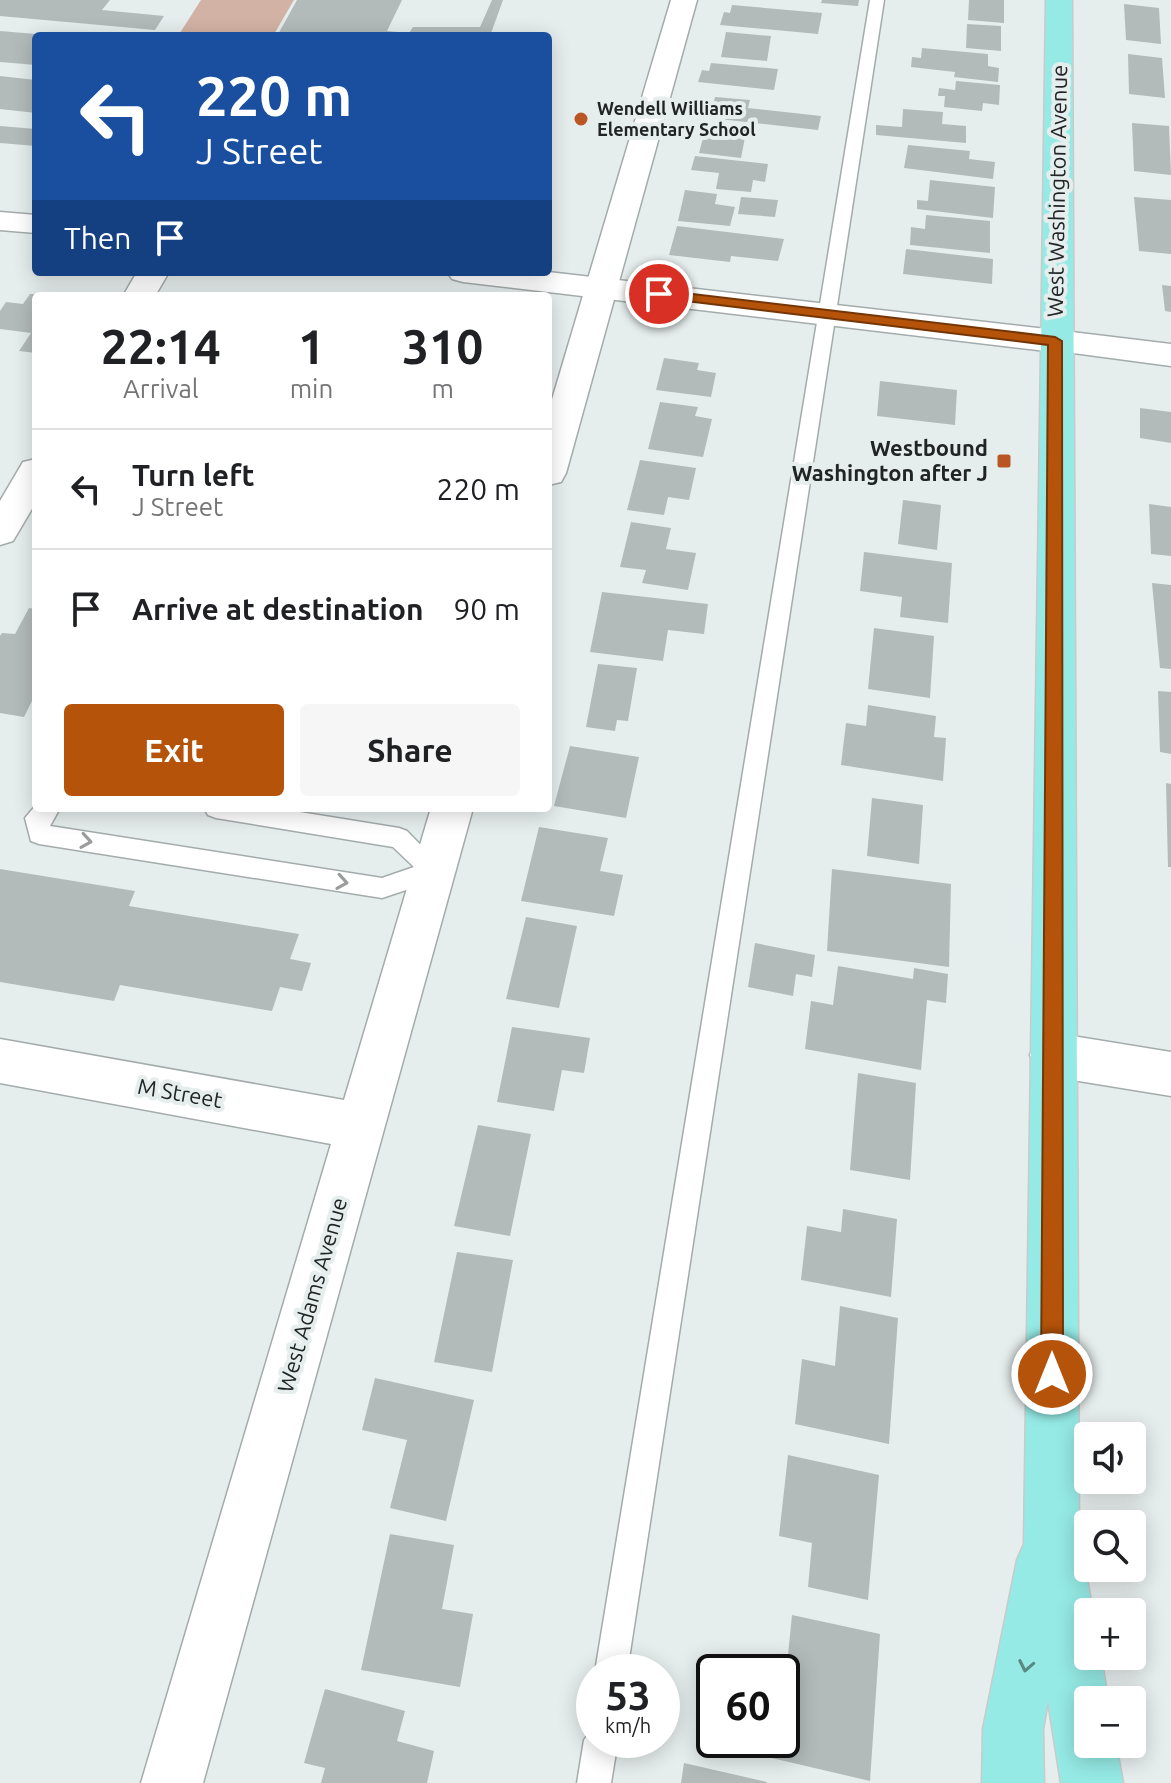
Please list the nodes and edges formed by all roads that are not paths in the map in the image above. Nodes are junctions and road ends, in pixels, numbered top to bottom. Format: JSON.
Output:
{"nodes":[{"id":1,"x":684,"y":0,"type":"edge"},
{"id":2,"x":877,"y":0,"type":"edge"},
{"id":3,"x":1059,"y":0,"type":"edge"},
{"id":4,"x":0,"y":221,"type":"edge"},
{"id":5,"x":32,"y":224,"type":"edge"},
{"id":6,"x":498,"y":276,"type":"edge"},
{"id":7,"x":601,"y":288,"type":"junction"},
{"id":8,"x":825,"y":314,"type":"junction"},
{"id":9,"x":1055,"y":341,"type":"junction"},
{"id":10,"x":1171,"y":355,"type":"edge"},
{"id":11,"x":552,"y":459,"type":"edge"},
{"id":12,"x":32,"y":478,"type":"edge"},
{"id":13,"x":0,"y":532,"type":"edge"},
{"id":14,"x":44,"y":812,"type":"edge"},
{"id":15,"x":240,"y":812,"type":"edge"},
{"id":16,"x":451,"y":812,"type":"edge"},
{"id":17,"x":434,"y":871,"type":"junction"},
{"id":18,"x":1054,"y":1055,"type":"junction"},
{"id":19,"x":0,"y":1061,"type":"edge"},
{"id":20,"x":1171,"y":1074,"type":"edge"},
{"id":21,"x":360,"y":1126,"type":"junction"},
{"id":22,"x":1051,"y":1534,"type":"junction"},
{"id":23,"x":614,"y":1654,"type":"edge"},
{"id":24,"x":598,"y":1758,"type":"edge"},
{"id":25,"x":172,"y":1783,"type":"edge"},
{"id":26,"x":594,"y":1783,"type":"edge"},
{"id":27,"x":1013,"y":1783,"type":"edge"},
{"id":28,"x":1092,"y":1783,"type":"edge"}],
"edges":[{"from":1,"to":7,"type":"street"},
{"from":2,"to":8,"type":"lane"},
{"from":3,"to":9,"type":"main road","name":"West Washington Avenue"},
{"from":4,"to":5,"type":"street"},
{"from":6,"to":7,"type":"street"},
{"from":7,"to":8,"type":"street"},
{"from":7,"to":11,"type":"street"},
{"from":8,"to":9,"type":"street"},
{"from":8,"to":23,"type":"lane"},
{"from":9,"to":10,"type":"street"},
{"from":9,"to":18,"type":"main road","name":"West Washington Avenue"},
{"from":12,"to":13,"type":"street"},
{"from":14,"to":17,"type":"lane","one_way":true},
{"from":15,"to":17,"type":"lane"},
{"from":16,"to":17,"type":"street","name":"West Adams Avenue"},
{"from":17,"to":21,"type":"street","name":"West Adams Avenue"},
{"from":18,"to":20,"type":"street"},
{"from":18,"to":22,"type":"main road","name":"West Washington Avenue"},
{"from":19,"to":21,"type":"street","name":"M Street"},
{"from":21,"to":25,"type":"street","name":"West Adams Avenue"},
{"from":22,"to":27,"type":"main road","name":"West Washington Avenue","one_way":true},
{"from":22,"to":28,"type":"main road","name":"West Washington Avenue"},
{"from":24,"to":26,"type":"lane"}]}
